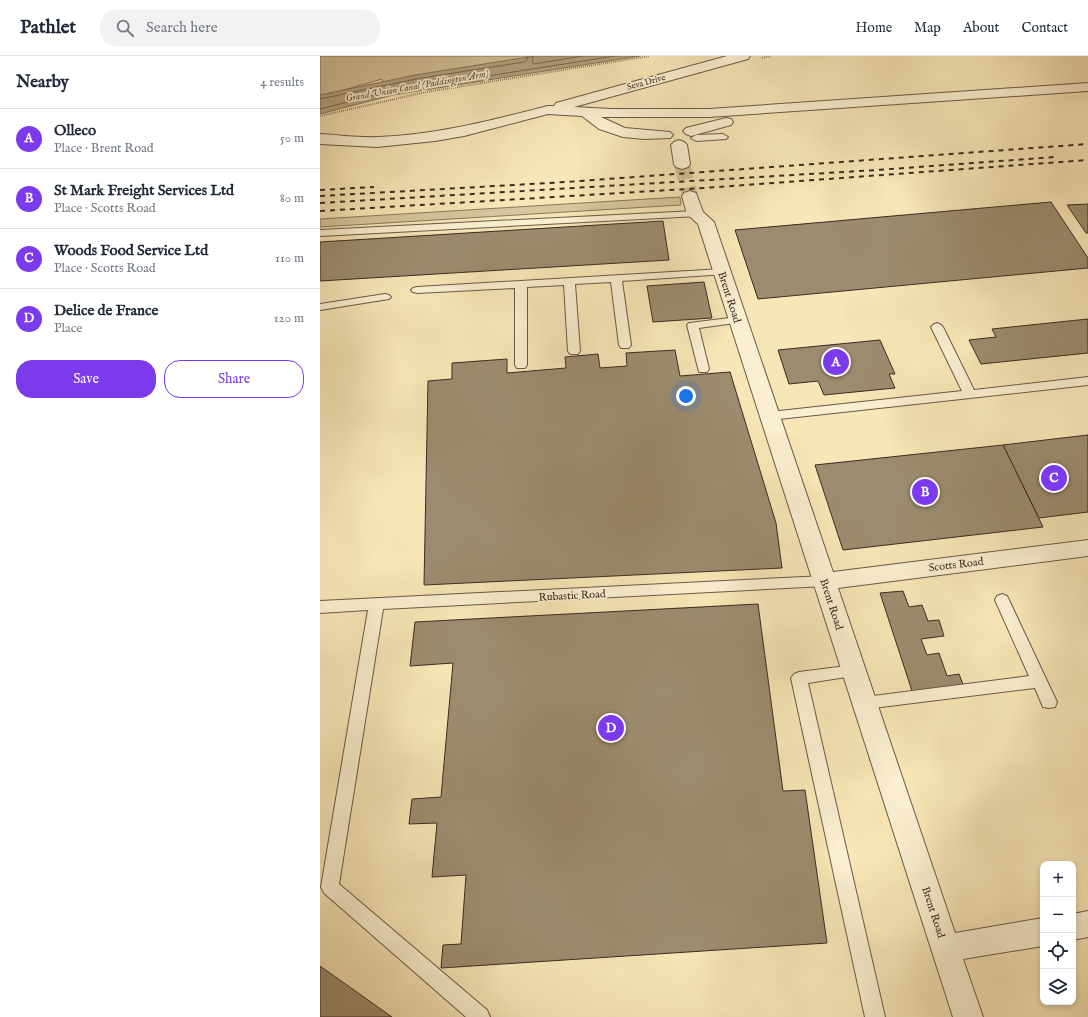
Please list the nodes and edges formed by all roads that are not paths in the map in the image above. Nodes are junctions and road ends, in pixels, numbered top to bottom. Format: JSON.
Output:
{"nodes":[{"id":1,"x":743,"y":56,"type":"edge"},
{"id":2,"x":1088,"y":87,"type":"edge"},
{"id":3,"x":773,"y":109,"type":"junction"},
{"id":4,"x":548,"y":110,"type":"junction"},
{"id":5,"x":587,"y":113,"type":"junction"},
{"id":6,"x":665,"y":135,"type":"junction"},
{"id":7,"x":693,"y":135,"type":"junction"},
{"id":8,"x":723,"y":137,"type":"dead end"},
{"id":9,"x":320,"y":139,"type":"edge"},
{"id":10,"x":679,"y":145,"type":"junction"},
{"id":11,"x":682,"y":164,"type":"tunnel mouth"},
{"id":12,"x":692,"y":205,"type":"joint"},
{"id":13,"x":320,"y":233,"type":"edge"},
{"id":14,"x":722,"y":272,"type":"junction"},
{"id":15,"x":616,"y":278,"type":"junction"},
{"id":16,"x":569,"y":281,"type":"junction"},
{"id":17,"x":521,"y":284,"type":"junction"},
{"id":18,"x":417,"y":290,"type":"dead end"},
{"id":19,"x":386,"y":297,"type":"dead end"},
{"id":20,"x":320,"y":307,"type":"edge"},
{"id":21,"x":738,"y":320,"type":"junction"},
{"id":22,"x":937,"y":327,"type":"dead end"},
{"id":23,"x":625,"y":345,"type":"dead end"},
{"id":24,"x":574,"y":351,"type":"dead end"},
{"id":25,"x":521,"y":365,"type":"dead end"},
{"id":26,"x":702,"y":369,"type":"dead end"},
{"id":27,"x":1088,"y":381,"type":"edge"},
{"id":28,"x":970,"y":394,"type":"junction"},
{"id":29,"x":770,"y":416,"type":"junction"},
{"id":30,"x":1088,"y":548,"type":"edge"},
{"id":31,"x":825,"y":581,"type":"junction"},
{"id":32,"x":1002,"y":600,"type":"dead end"},
{"id":33,"x":376,"y":605,"type":"junction"},
{"id":34,"x":320,"y":607,"type":"edge"},
{"id":35,"x":854,"y":671,"type":"junction"},
{"id":36,"x":1039,"y":682,"type":"junction"},
{"id":37,"x":1049,"y":702,"type":"dead end"},
{"id":38,"x":865,"y":704,"type":"junction"},
{"id":39,"x":1088,"y":924,"type":"edge"},
{"id":40,"x":1076,"y":926,"type":"edge"},
{"id":41,"x":1040,"y":932,"type":"edge"},
{"id":42,"x":946,"y":948,"type":"junction"},
{"id":43,"x":480,"y":1017,"type":"edge"},
{"id":44,"x":875,"y":1017,"type":"edge"},
{"id":45,"x":968,"y":1017,"type":"edge"}],
"edges":[{"from":1,"to":4,"type":"street","name":"Seva Drive"},
{"from":2,"to":3,"type":"street"},
{"from":3,"to":5,"type":"street"},
{"from":3,"to":7,"type":"street"},
{"from":4,"to":5,"type":"street"},
{"from":4,"to":9,"type":"street","name":"Seva Drive"},
{"from":5,"to":6,"type":"street"},
{"from":6,"to":7,"type":"street"},
{"from":6,"to":10,"type":"street"},
{"from":7,"to":8,"type":"lane"},
{"from":7,"to":10,"type":"street"},
{"from":10,"to":11,"type":"street"},
{"from":12,"to":13,"type":"lane"},
{"from":12,"to":14,"type":"street","name":"Brent Road"},
{"from":14,"to":15,"type":"lane"},
{"from":14,"to":21,"type":"street","name":"Brent Road"},
{"from":15,"to":16,"type":"lane"},
{"from":15,"to":23,"type":"lane"},
{"from":16,"to":17,"type":"lane"},
{"from":16,"to":24,"type":"lane"},
{"from":17,"to":18,"type":"lane"},
{"from":17,"to":25,"type":"lane"},
{"from":19,"to":20,"type":"lane"},
{"from":21,"to":26,"type":"lane"},
{"from":21,"to":29,"type":"street","name":"Brent Road"},
{"from":22,"to":28,"type":"lane"},
{"from":27,"to":28,"type":"lane"},
{"from":28,"to":29,"type":"lane"},
{"from":29,"to":31,"type":"street","name":"Brent Road"},
{"from":30,"to":31,"type":"street","name":"Scotts Road"},
{"from":31,"to":33,"type":"lane","name":"Rubastic Road"},
{"from":31,"to":35,"type":"street","name":"Brent Road"},
{"from":32,"to":36,"type":"lane"},
{"from":33,"to":34,"type":"lane","name":"Rubastic Road"},
{"from":33,"to":43,"type":"lane"},
{"from":35,"to":38,"type":"street","name":"Brent Road"},
{"from":35,"to":44,"type":"lane"},
{"from":36,"to":37,"type":"lane"},
{"from":36,"to":38,"type":"lane"},
{"from":38,"to":42,"type":"street","name":"Brent Road"},
{"from":39,"to":40,"type":"street"},
{"from":41,"to":42,"type":"street"},
{"from":42,"to":45,"type":"street","name":"Brent Road"}]}
